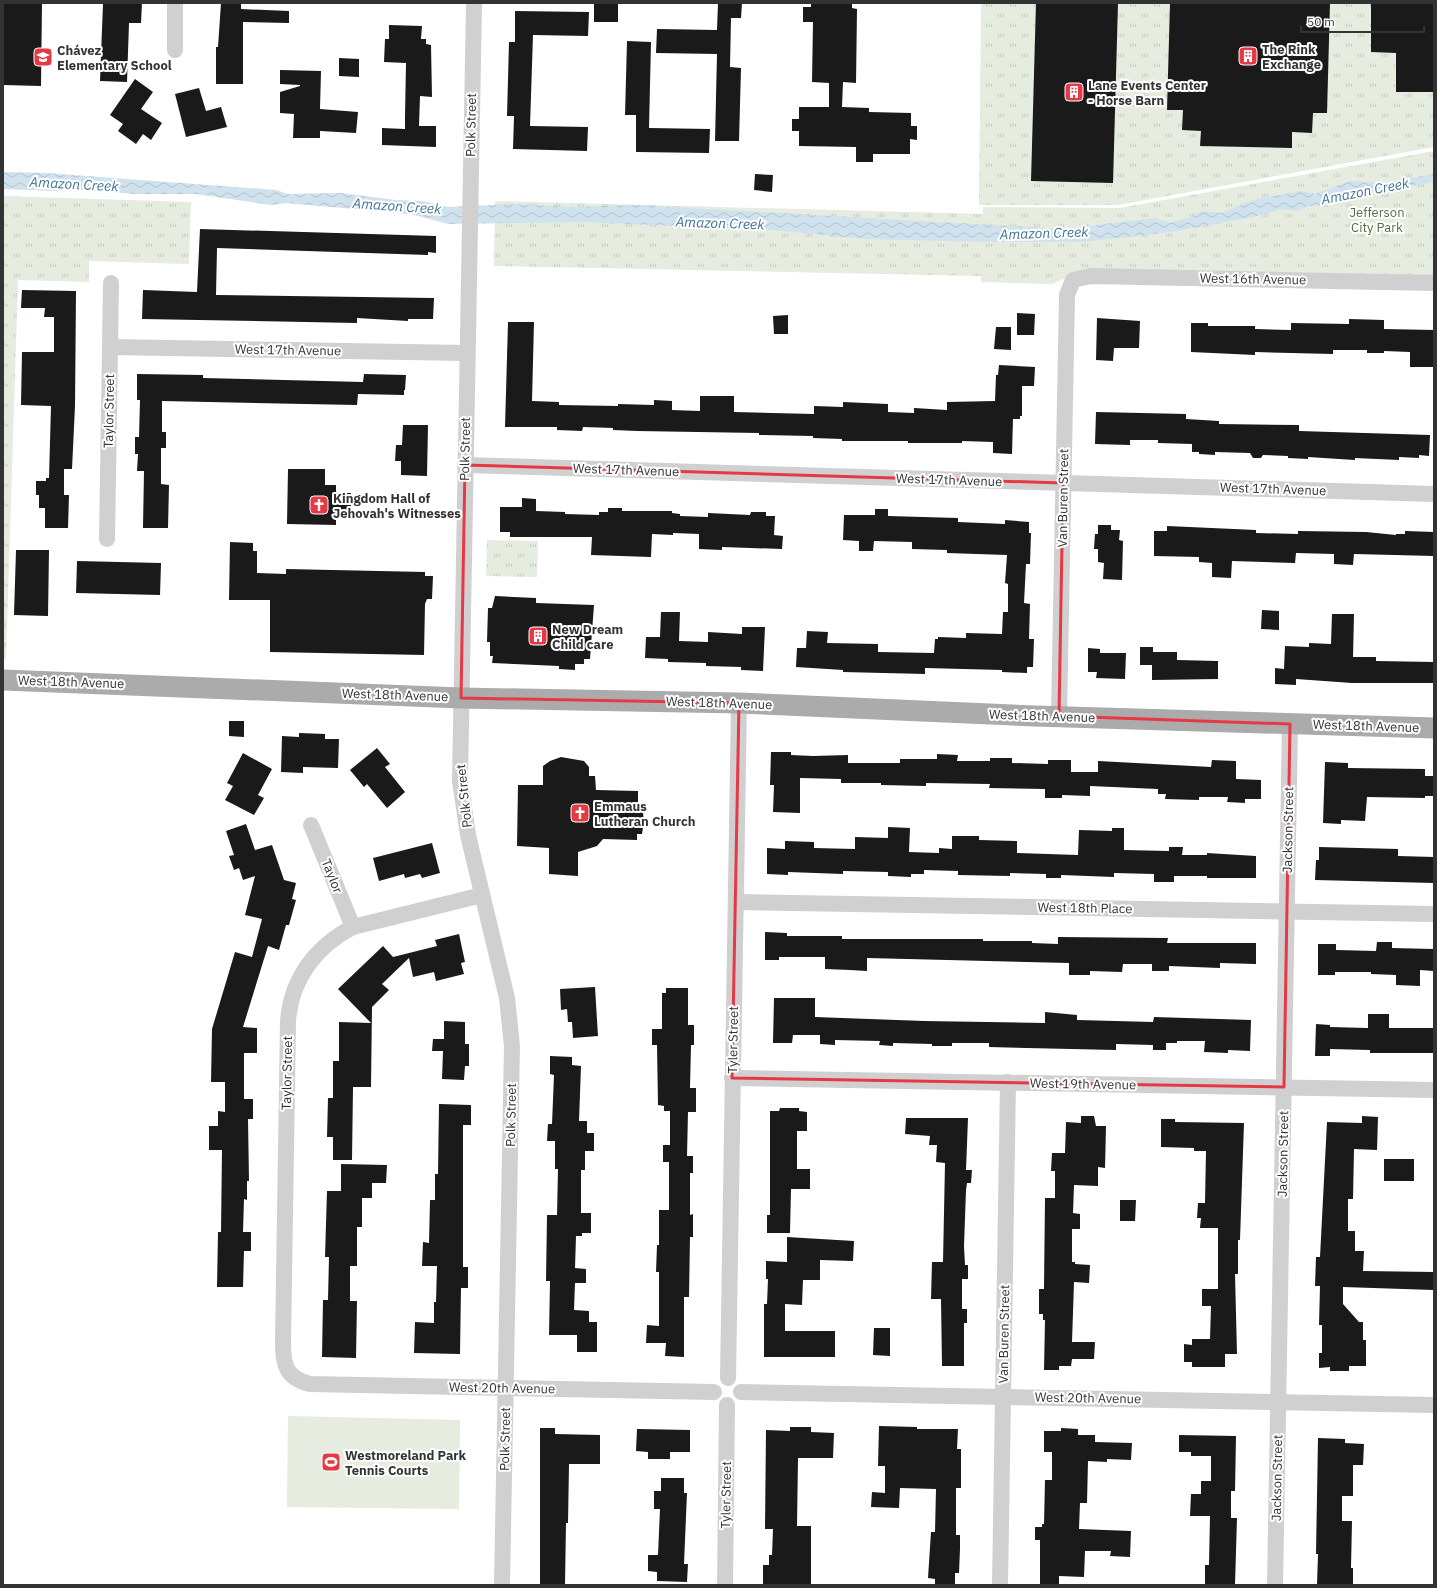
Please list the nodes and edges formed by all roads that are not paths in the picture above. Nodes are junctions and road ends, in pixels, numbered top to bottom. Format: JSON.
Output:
{"nodes":[{"id":1,"x":175,"y":3,"type":"edge"},
{"id":2,"x":474,"y":3,"type":"edge"},
{"id":3,"x":175,"y":50,"type":"dead end"},
{"id":4,"x":1073,"y":280,"type":"joint"},
{"id":5,"x":1434,"y":283,"type":"edge"},
{"id":6,"x":111,"y":284,"type":"dead end"},
{"id":7,"x":110,"y":347,"type":"junction"},
{"id":8,"x":467,"y":353,"type":"junction"},
{"id":9,"x":465,"y":465,"type":"junction"},
{"id":10,"x":1064,"y":483,"type":"junction"},
{"id":11,"x":1434,"y":494,"type":"edge"},
{"id":12,"x":107,"y":539,"type":"dead end"},
{"id":13,"x":3,"y":680,"type":"edge"},
{"id":14,"x":461,"y":698,"type":"junction"},
{"id":15,"x":739,"y":703,"type":"junction"},
{"id":16,"x":1059,"y":716,"type":"junction"},
{"id":17,"x":1290,"y":724,"type":"junction"},
{"id":18,"x":1434,"y":728,"type":"edge"},
{"id":19,"x":311,"y":825,"type":"dead end"},
{"id":20,"x":482,"y":895,"type":"junction"},
{"id":21,"x":736,"y":902,"type":"junction"},
{"id":22,"x":1287,"y":911,"type":"junction"},
{"id":23,"x":1434,"y":914,"type":"edge"},
{"id":24,"x":353,"y":927,"type":"junction"},
{"id":25,"x":732,"y":1078,"type":"junction"},
{"id":26,"x":1008,"y":1082,"type":"junction"},
{"id":27,"x":1284,"y":1087,"type":"junction"},
{"id":28,"x":1434,"y":1090,"type":"edge"},
{"id":29,"x":292,"y":1377,"type":"joint"},
{"id":30,"x":728,"y":1378,"type":"junction"},
{"id":31,"x":506,"y":1388,"type":"junction"},
{"id":32,"x":714,"y":1392,"type":"junction"},
{"id":33,"x":742,"y":1392,"type":"junction"},
{"id":34,"x":1003,"y":1397,"type":"junction"},
{"id":35,"x":1278,"y":1401,"type":"junction"},
{"id":36,"x":1434,"y":1405,"type":"edge"},
{"id":37,"x":728,"y":1406,"type":"junction"},
{"id":38,"x":502,"y":1585,"type":"edge"},
{"id":39,"x":725,"y":1585,"type":"edge"},
{"id":40,"x":1000,"y":1585,"type":"edge"},
{"id":41,"x":1275,"y":1585,"type":"edge"}],
"edges":[{"from":1,"to":3,"type":"street"},
{"from":2,"to":8,"type":"street","name":"Polk Street"},
{"from":4,"to":5,"type":"street","name":"West 16th Avenue"},
{"from":4,"to":10,"type":"street","name":"Van Buren Street"},
{"from":6,"to":7,"type":"street","name":"Taylor Street"},
{"from":7,"to":8,"type":"street","name":"West 17th Avenue"},
{"from":7,"to":12,"type":"street","name":"Taylor Street"},
{"from":8,"to":9,"type":"street","name":"Polk Street"},
{"from":9,"to":10,"type":"street","name":"West 17th Avenue"},
{"from":9,"to":14,"type":"street","name":"Polk Street"},
{"from":10,"to":11,"type":"street","name":"West 17th Avenue"},
{"from":10,"to":16,"type":"street","name":"Van Buren Street"},
{"from":13,"to":14,"type":"main road","name":"West 18th Avenue"},
{"from":14,"to":15,"type":"main road","name":"West 18th Avenue"},
{"from":14,"to":20,"type":"street","name":"Polk Street"},
{"from":15,"to":16,"type":"main road","name":"West 18th Avenue"},
{"from":15,"to":21,"type":"street","name":"Tyler Street"},
{"from":16,"to":17,"type":"main road","name":"West 18th Avenue"},
{"from":17,"to":18,"type":"main road","name":"West 18th Avenue"},
{"from":17,"to":22,"type":"street","name":"Jackson Street"},
{"from":19,"to":24,"type":"street","name":"Taylor"},
{"from":20,"to":24,"type":"street","name":"Taylor Street"},
{"from":20,"to":31,"type":"street","name":"Polk Street"},
{"from":21,"to":22,"type":"street","name":"West 18th Place"},
{"from":21,"to":25,"type":"street","name":"Tyler Street"},
{"from":22,"to":23,"type":"street","name":"West 18th Place"},
{"from":22,"to":27,"type":"street","name":"Jackson Street"},
{"from":24,"to":29,"type":"street","name":"Taylor Street"},
{"from":25,"to":26,"type":"street","name":"West 19th Avenue"},
{"from":25,"to":30,"type":"street","name":"Tyler Street"},
{"from":26,"to":27,"type":"street","name":"West 19th Avenue"},
{"from":26,"to":34,"type":"street","name":"Van Buren Street"},
{"from":27,"to":28,"type":"street","name":"West 19th Avenue"},
{"from":27,"to":35,"type":"street","name":"Jackson Street"},
{"from":29,"to":31,"type":"street","name":"West 20th Avenue"},
{"from":30,"to":32,"type":"street"},
{"from":30,"to":33,"type":"street"},
{"from":31,"to":32,"type":"street","name":"West 20th Avenue"},
{"from":31,"to":38,"type":"street","name":"Polk Street"},
{"from":32,"to":37,"type":"street"},
{"from":33,"to":34,"type":"street","name":"West 20th Avenue"},
{"from":33,"to":37,"type":"street"},
{"from":34,"to":35,"type":"street","name":"West 20th Avenue"},
{"from":34,"to":40,"type":"street","name":"Van Buren Street"},
{"from":35,"to":36,"type":"street","name":"West 20th Avenue"},
{"from":35,"to":41,"type":"street","name":"Jackson Street"},
{"from":37,"to":39,"type":"street","name":"Tyler Street"}]}
